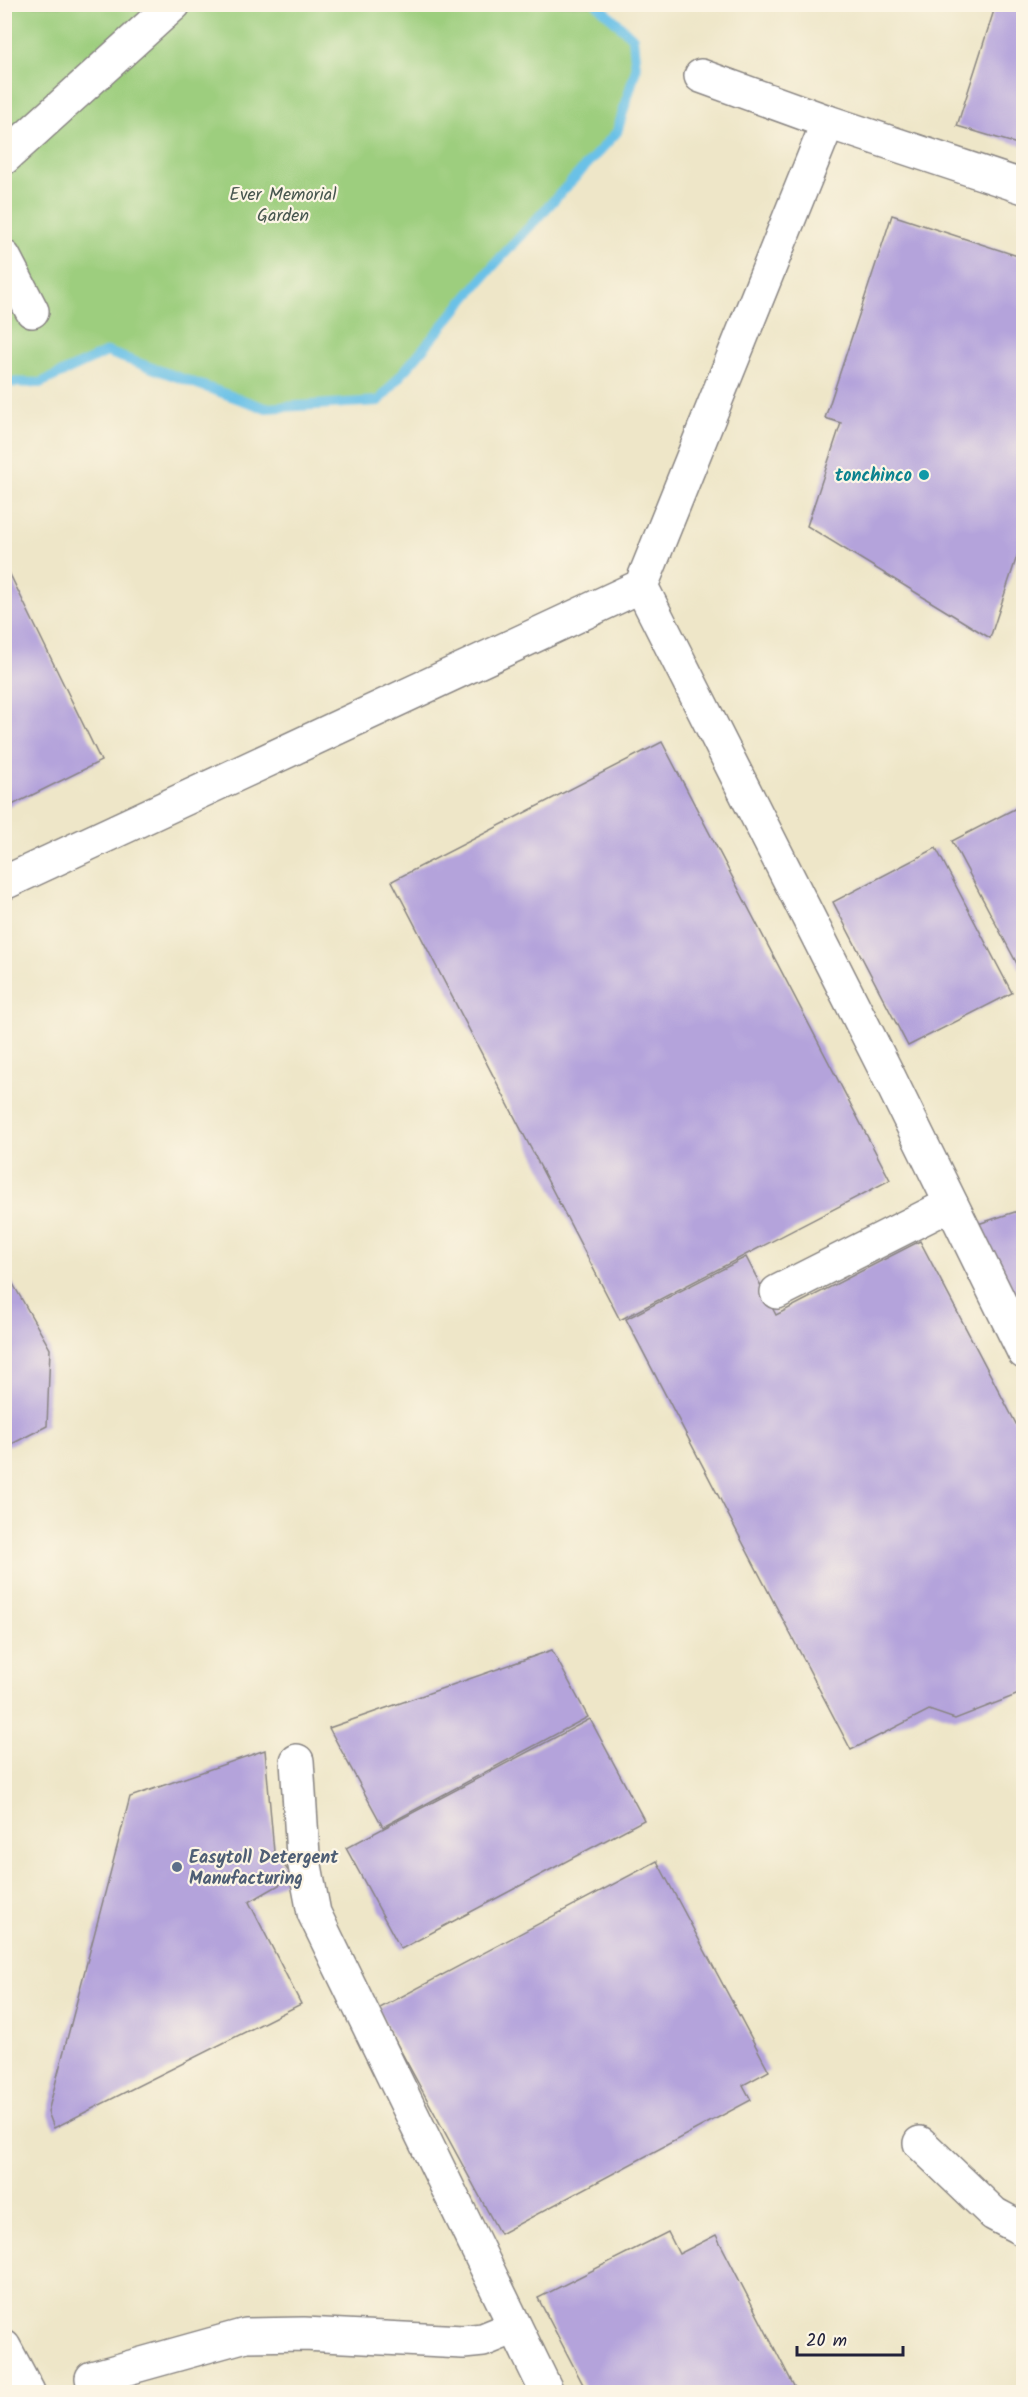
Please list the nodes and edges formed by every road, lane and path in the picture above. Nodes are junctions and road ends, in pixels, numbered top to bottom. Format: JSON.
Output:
{"nodes":[{"id":1,"x":174,"y":4,"type":"edge"},
{"id":2,"x":701,"y":76,"type":"dead end"},
{"id":3,"x":828,"y":122,"type":"junction"},
{"id":4,"x":4,"y":158,"type":"edge"},
{"id":5,"x":1023,"y":186,"type":"edge"},
{"id":6,"x":4,"y":257,"type":"edge"},
{"id":7,"x":32,"y":311,"type":"dead end"},
{"id":8,"x":641,"y":586,"type":"junction"},
{"id":9,"x":4,"y":883,"type":"edge"},
{"id":10,"x":951,"y":1204,"type":"junction"},
{"id":11,"x":777,"y":1292,"type":"dead end"},
{"id":12,"x":1023,"y":1352,"type":"edge"},
{"id":13,"x":297,"y":1761,"type":"dead end"},
{"id":14,"x":920,"y":2143,"type":"dead end"},
{"id":15,"x":1023,"y":2230,"type":"edge"},
{"id":16,"x":515,"y":2327,"type":"junction"},
{"id":17,"x":4,"y":2347,"type":"edge"},
{"id":18,"x":92,"y":2378,"type":"dead end"},
{"id":19,"x":28,"y":2392,"type":"edge"},
{"id":20,"x":547,"y":2392,"type":"edge"}],
"edges":[{"from":1,"to":4,"type":"street"},
{"from":2,"to":3,"type":"street"},
{"from":3,"to":5,"type":"street"},
{"from":3,"to":8,"type":"street"},
{"from":6,"to":7,"type":"street"},
{"from":8,"to":9,"type":"street"},
{"from":8,"to":10,"type":"street"},
{"from":10,"to":11,"type":"street"},
{"from":10,"to":12,"type":"street"},
{"from":13,"to":16,"type":"street"},
{"from":14,"to":15,"type":"street"},
{"from":16,"to":18,"type":"street"},
{"from":16,"to":20,"type":"street"},
{"from":17,"to":19,"type":"street"}]}
